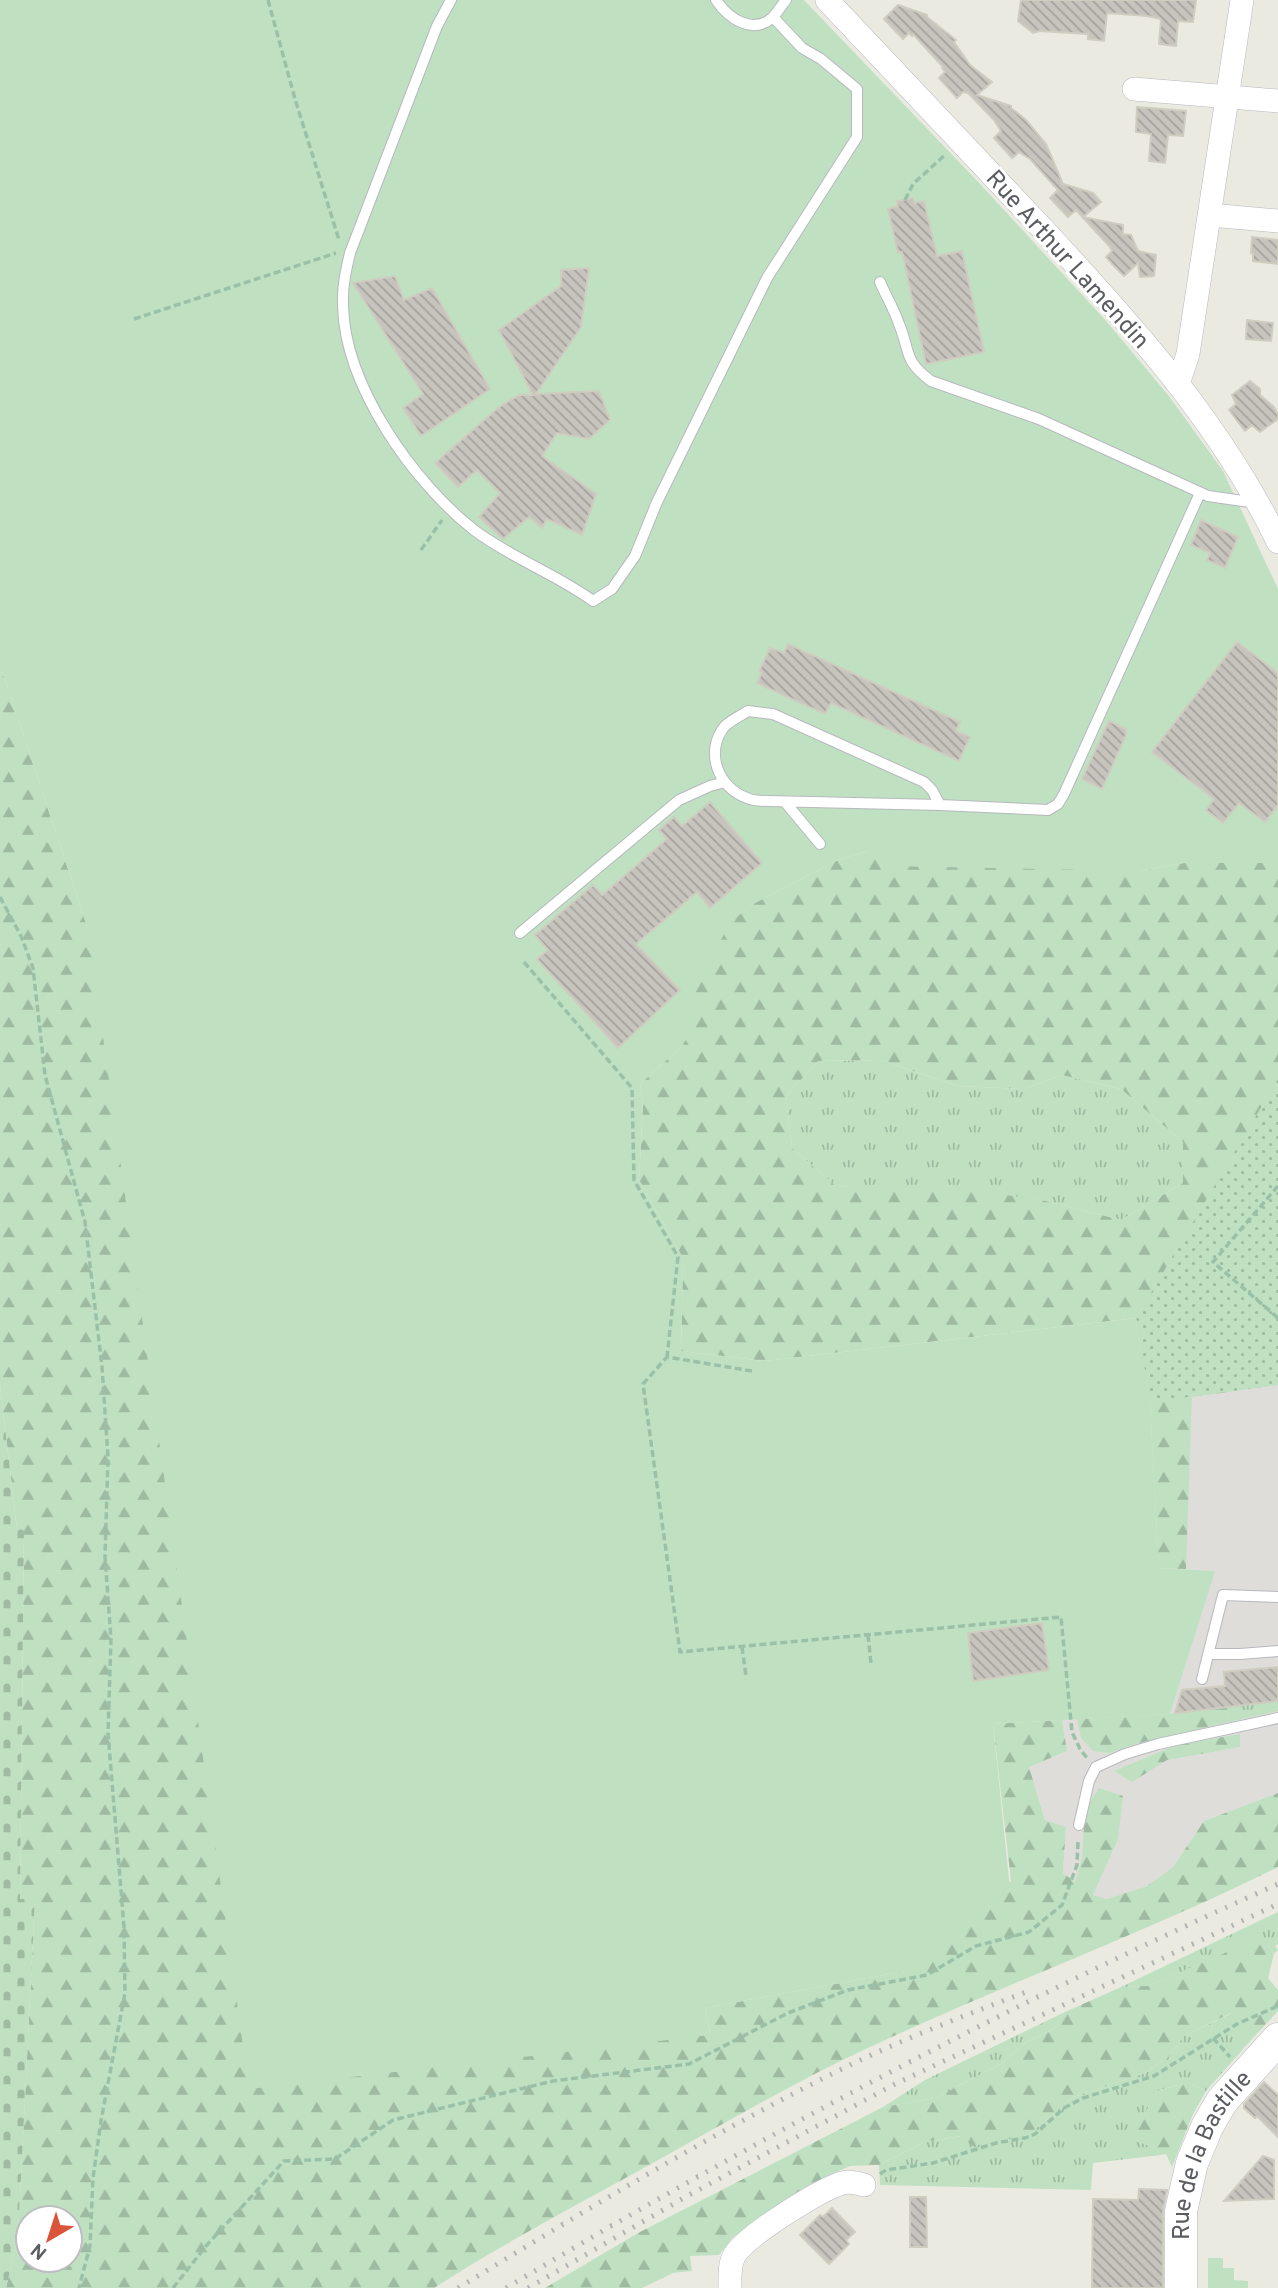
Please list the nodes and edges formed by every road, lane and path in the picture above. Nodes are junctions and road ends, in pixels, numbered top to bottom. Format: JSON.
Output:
{"nodes":[{"id":1,"x":268,"y":0,"type":"edge"},
{"id":2,"x":451,"y":0,"type":"edge"},
{"id":3,"x":716,"y":0,"type":"edge"},
{"id":4,"x":786,"y":0,"type":"edge"},
{"id":5,"x":827,"y":0,"type":"edge"},
{"id":6,"x":1242,"y":0,"type":"edge"},
{"id":7,"x":773,"y":17,"type":"junction"},
{"id":8,"x":1134,"y":89,"type":"dead end"},
{"id":9,"x":1229,"y":97,"type":"junction"},
{"id":10,"x":1278,"y":101,"type":"edge"},
{"id":11,"x":961,"y":141,"type":"junction"},
{"id":12,"x":905,"y":200,"type":"dead end"},
{"id":13,"x":1210,"y":215,"type":"junction"},
{"id":14,"x":1278,"y":221,"type":"edge"},
{"id":15,"x":880,"y":282,"type":"dead end"},
{"id":16,"x":134,"y":319,"type":"dead end"},
{"id":17,"x":1178,"y":384,"type":"junction"},
{"id":18,"x":1200,"y":493,"type":"junction"},
{"id":19,"x":1259,"y":503,"type":"junction"},
{"id":20,"x":451,"y":508,"type":"junction"},
{"id":21,"x":1278,"y":542,"type":"edge"},
{"id":22,"x":421,"y":550,"type":"dead end"},
{"id":23,"x":725,"y":782,"type":"junction"},
{"id":24,"x":785,"y":802,"type":"junction"},
{"id":25,"x":940,"y":805,"type":"junction"},
{"id":26,"x":820,"y":844,"type":"dead end"},
{"id":27,"x":0,"y":897,"type":"edge"},
{"id":28,"x":520,"y":933,"type":"dead end"},
{"id":29,"x":524,"y":962,"type":"dead end"},
{"id":30,"x":1278,"y":1185,"type":"edge"},
{"id":31,"x":1278,"y":1318,"type":"edge"},
{"id":32,"x":667,"y":1357,"type":"junction"},
{"id":33,"x":752,"y":1371,"type":"dead end"},
{"id":34,"x":1278,"y":1597,"type":"edge"},
{"id":35,"x":868,"y":1635,"type":"junction"},
{"id":36,"x":742,"y":1647,"type":"junction"},
{"id":37,"x":1278,"y":1651,"type":"edge"},
{"id":38,"x":1209,"y":1654,"type":"junction"},
{"id":39,"x":871,"y":1662,"type":"dead end"},
{"id":40,"x":746,"y":1676,"type":"dead end"},
{"id":41,"x":1202,"y":1679,"type":"dead end"},
{"id":42,"x":1278,"y":1718,"type":"edge"},
{"id":43,"x":1096,"y":1767,"type":"junction"},
{"id":44,"x":1079,"y":1825,"type":"joint"},
{"id":45,"x":1278,"y":2006,"type":"edge"},
{"id":46,"x":1278,"y":2039,"type":"edge"},
{"id":47,"x":864,"y":2185,"type":"joint"},
{"id":48,"x":79,"y":2288,"type":"edge"},
{"id":49,"x":173,"y":2288,"type":"edge"},
{"id":50,"x":730,"y":2288,"type":"edge"},
{"id":51,"x":1181,"y":2288,"type":"edge"}],
"edges":[{"from":1,"to":16,"type":"path"},
{"from":2,"to":20,"type":"lane"},
{"from":3,"to":7,"type":"lane"},
{"from":4,"to":7,"type":"lane"},
{"from":5,"to":11,"type":"street","name":"Rue Arthur Lamendin"},
{"from":6,"to":9,"type":"street"},
{"from":7,"to":20,"type":"lane"},
{"from":8,"to":9,"type":"street"},
{"from":9,"to":10,"type":"street"},
{"from":9,"to":13,"type":"street"},
{"from":11,"to":12,"type":"path"},
{"from":11,"to":17,"type":"street","name":"Rue Arthur Lamendin"},
{"from":13,"to":14,"type":"street"},
{"from":13,"to":17,"type":"street"},
{"from":15,"to":18,"type":"lane"},
{"from":17,"to":19,"type":"street","name":"Rue Arthur Lamendin"},
{"from":18,"to":19,"type":"lane"},
{"from":18,"to":25,"type":"lane"},
{"from":19,"to":21,"type":"street","name":"Rue Arthur Lamendin"},
{"from":20,"to":22,"type":"path"},
{"from":23,"to":24,"type":"lane"},
{"from":23,"to":25,"type":"lane"},
{"from":23,"to":28,"type":"lane"},
{"from":24,"to":25,"type":"lane"},
{"from":24,"to":26,"type":"lane"},
{"from":27,"to":48,"type":"path"},
{"from":29,"to":32,"type":"path"},
{"from":30,"to":31,"type":"path"},
{"from":32,"to":33,"type":"path"},
{"from":32,"to":36,"type":"path"},
{"from":34,"to":38,"type":"lane"},
{"from":35,"to":36,"type":"path"},
{"from":35,"to":39,"type":"path"},
{"from":35,"to":43,"type":"path"},
{"from":36,"to":40,"type":"path"},
{"from":37,"to":38,"type":"lane"},
{"from":38,"to":41,"type":"lane"},
{"from":42,"to":43,"type":"lane"},
{"from":43,"to":44,"type":"lane"},
{"from":44,"to":49,"type":"path"},
{"from":45,"to":47,"type":"path"},
{"from":46,"to":51,"type":"street","name":"Rue de la Bastille"},
{"from":47,"to":50,"type":"street"}]}
